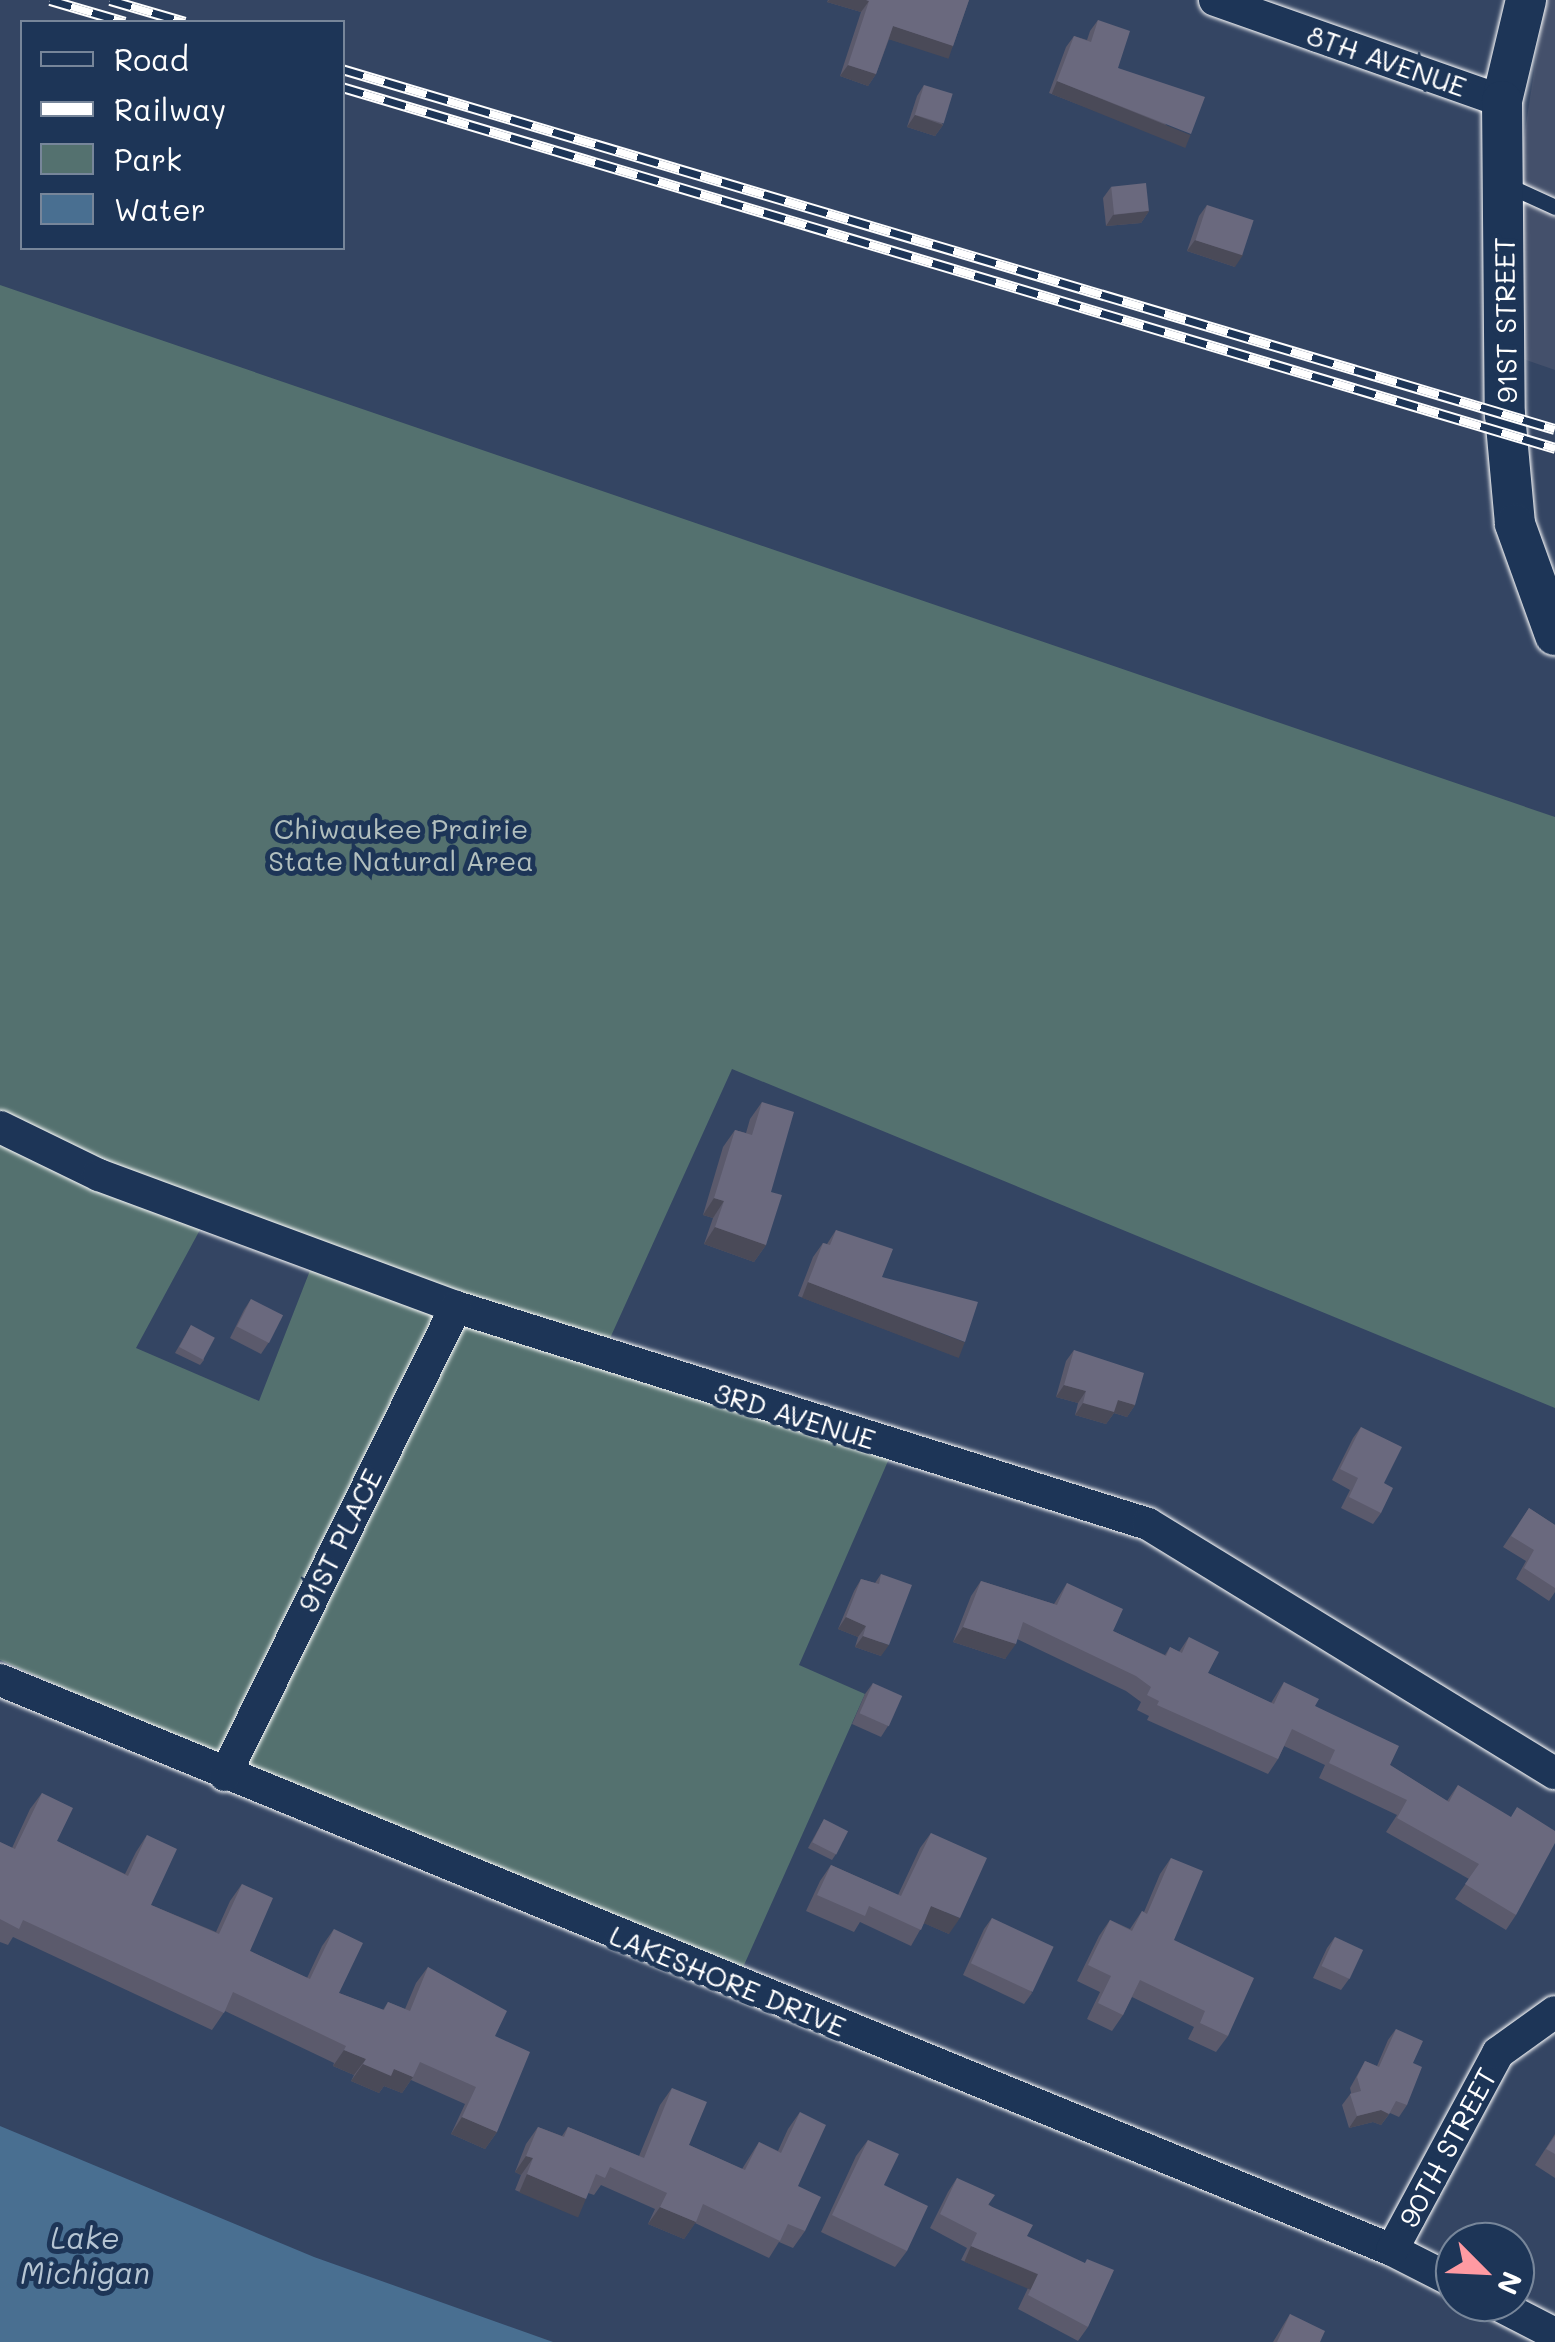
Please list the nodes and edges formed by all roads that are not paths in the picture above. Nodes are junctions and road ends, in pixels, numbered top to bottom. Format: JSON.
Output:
{"nodes":[{"id":1,"x":1215,"y":0,"type":"edge"},
{"id":2,"x":1526,"y":0,"type":"edge"},
{"id":3,"x":1502,"y":101,"type":"junction"},
{"id":4,"x":1503,"y":184,"type":"junction"},
{"id":5,"x":1555,"y":207,"type":"edge"},
{"id":6,"x":1555,"y":635,"type":"edge"},
{"id":7,"x":0,"y":1127,"type":"edge"},
{"id":8,"x":456,"y":1307,"type":"junction"},
{"id":9,"x":0,"y":1680,"type":"edge"},
{"id":10,"x":1555,"y":1772,"type":"edge"},
{"id":11,"x":225,"y":1775,"type":"junction"},
{"id":12,"x":1555,"y":2012,"type":"edge"},
{"id":13,"x":1392,"y":2250,"type":"junction"},
{"id":14,"x":1435,"y":2272,"type":"edge"},
{"id":15,"x":1532,"y":2322,"type":"edge"},
{"id":16,"x":1555,"y":2334,"type":"edge"}],
"edges":[{"from":1,"to":3,"type":"street","name":"8TH AVENUE"},
{"from":2,"to":3,"type":"street","name":"91ST STREET"},
{"from":3,"to":4,"type":"street","name":"91ST STREET"},
{"from":4,"to":5,"type":"lane"},
{"from":4,"to":6,"type":"street","name":"91ST STREET"},
{"from":7,"to":8,"type":"street","name":"3RD AVENUE"},
{"from":8,"to":10,"type":"street","name":"3RD AVENUE"},
{"from":8,"to":11,"type":"street","name":"91ST PLACE"},
{"from":9,"to":11,"type":"street","name":"LAKESHORE DRIVE"},
{"from":11,"to":13,"type":"street","name":"LAKESHORE DRIVE"},
{"from":12,"to":13,"type":"street","name":"90TH STREET"},
{"from":13,"to":14,"type":"street","name":"LAKESHORE DRIVE"},
{"from":15,"to":16,"type":"street"}]}
